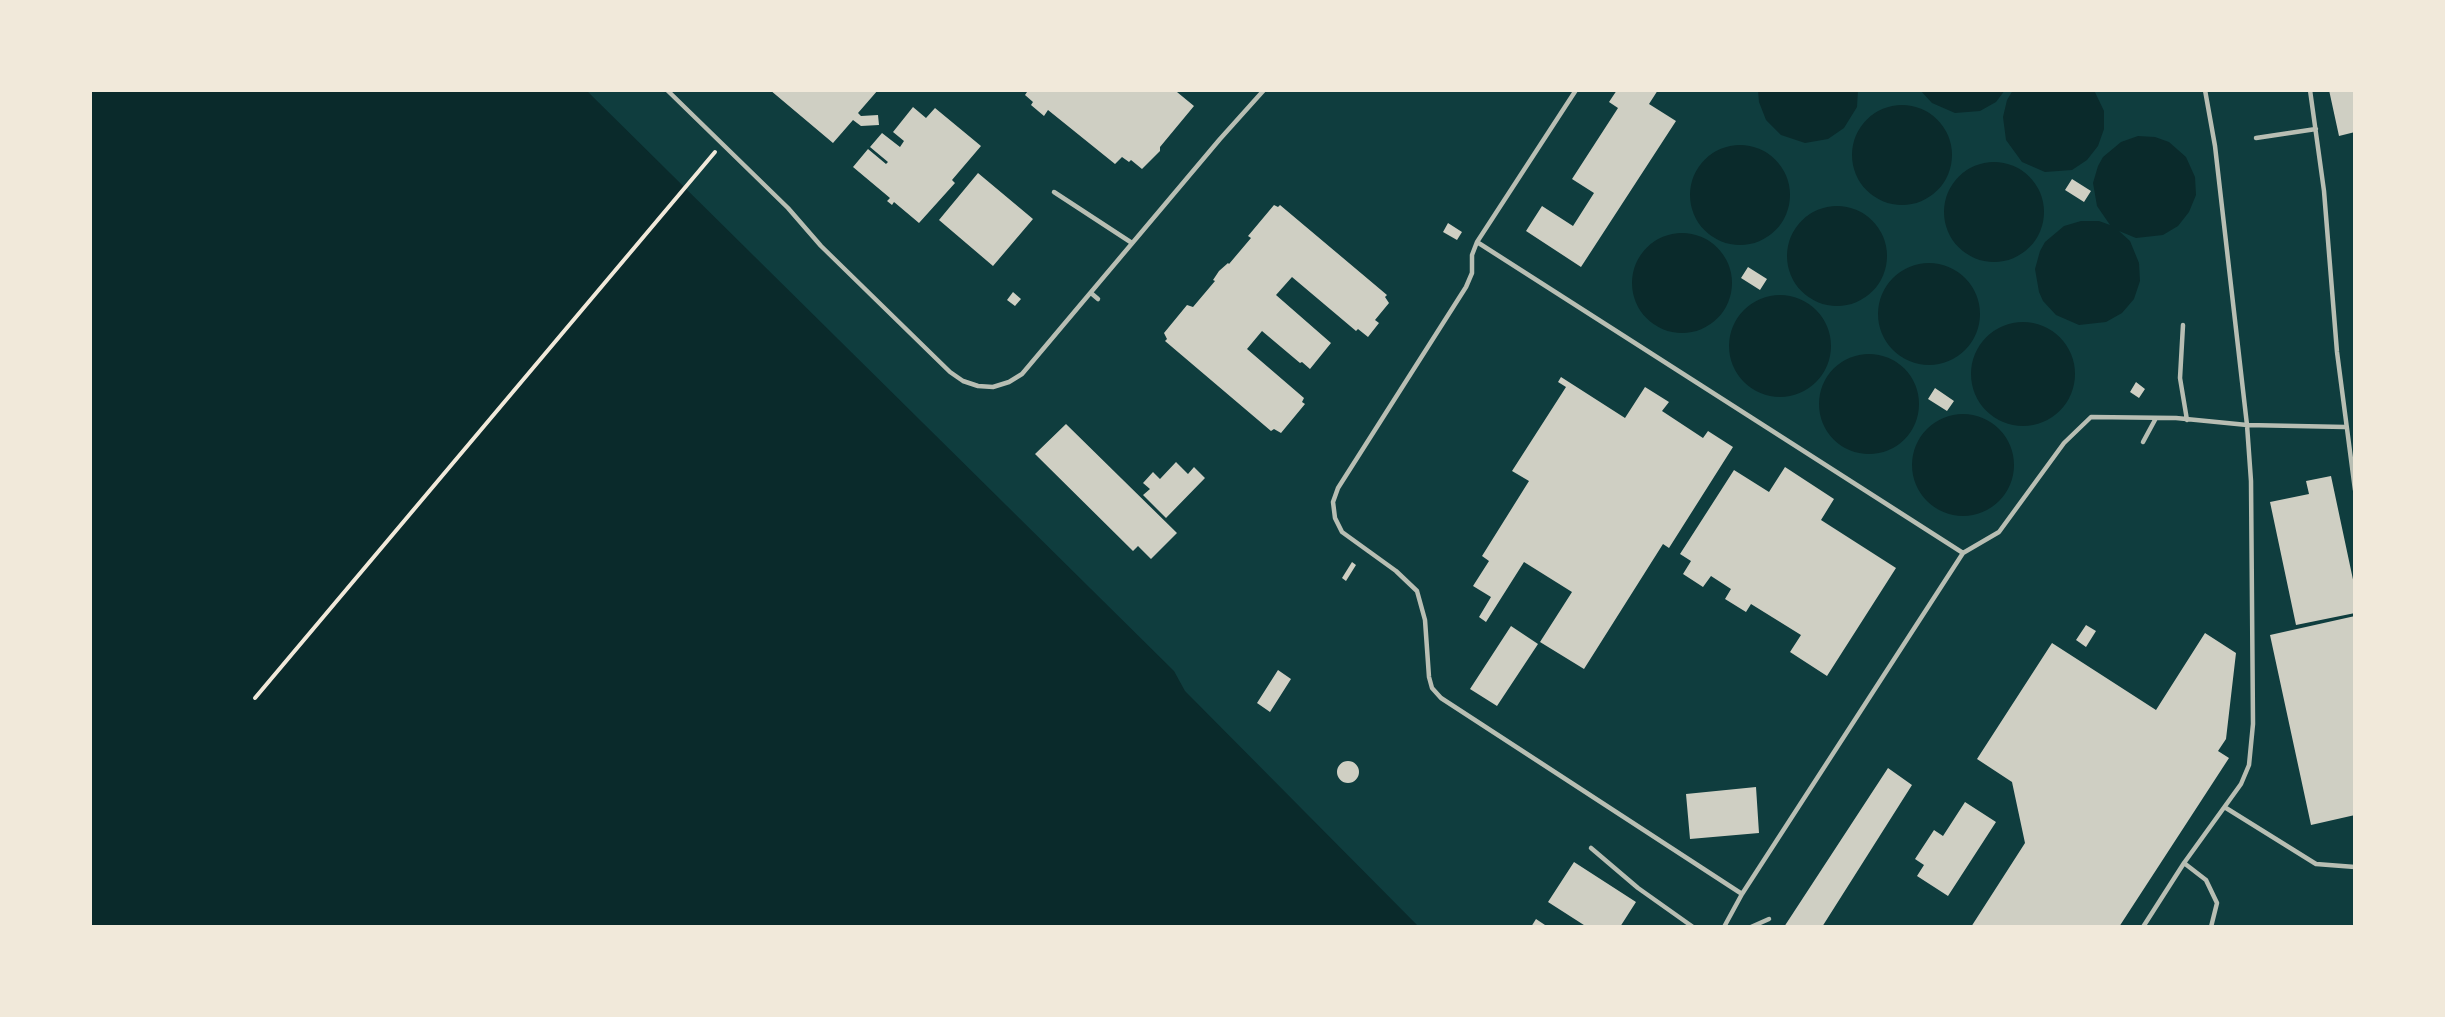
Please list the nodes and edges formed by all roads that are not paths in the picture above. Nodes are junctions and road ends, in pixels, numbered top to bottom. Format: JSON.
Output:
{"nodes":[{"id":1,"x":667,"y":90,"type":"edge"},
{"id":2,"x":1264,"y":90,"type":"edge"},
{"id":3,"x":1575,"y":90,"type":"edge"},
{"id":4,"x":2205,"y":90,"type":"edge"},
{"id":5,"x":2310,"y":90,"type":"edge"},
{"id":6,"x":2316,"y":129,"type":"junction"},
{"id":7,"x":2256,"y":138,"type":"dead end"},
{"id":8,"x":1054,"y":192,"type":"dead end"},
{"id":9,"x":1477,"y":242,"type":"junction"},
{"id":10,"x":1132,"y":243,"type":"junction"},
{"id":11,"x":1091,"y":293,"type":"junction"},
{"id":12,"x":1098,"y":299,"type":"dead end"},
{"id":13,"x":2183,"y":325,"type":"dead end"},
{"id":14,"x":2156,"y":418,"type":"junction"},
{"id":15,"x":2187,"y":420,"type":"junction"},
{"id":16,"x":2247,"y":425,"type":"junction"},
{"id":17,"x":2345,"y":427,"type":"junction"},
{"id":18,"x":2143,"y":442,"type":"dead end"},
{"id":19,"x":2354,"y":484,"type":"edge"},
{"id":20,"x":2355,"y":490,"type":"edge"},
{"id":21,"x":1963,"y":553,"type":"junction"},
{"id":22,"x":2226,"y":807,"type":"junction"},
{"id":23,"x":1591,"y":848,"type":"dead end"},
{"id":24,"x":2184,"y":863,"type":"junction"},
{"id":25,"x":2355,"y":867,"type":"edge"},
{"id":26,"x":1742,"y":894,"type":"junction"},
{"id":27,"x":1769,"y":919,"type":"dead end"},
{"id":28,"x":1693,"y":927,"type":"edge"},
{"id":29,"x":1724,"y":927,"type":"edge"},
{"id":30,"x":1751,"y":927,"type":"edge"},
{"id":31,"x":2143,"y":927,"type":"edge"},
{"id":32,"x":2211,"y":927,"type":"edge"}],
"edges":[{"from":1,"to":11,"type":"lane"},
{"from":2,"to":10,"type":"lane"},
{"from":3,"to":9,"type":"lane"},
{"from":4,"to":16,"type":"lane"},
{"from":5,"to":6,"type":"lane"},
{"from":6,"to":7,"type":"lane"},
{"from":6,"to":17,"type":"lane"},
{"from":8,"to":10,"type":"lane"},
{"from":9,"to":21,"type":"lane"},
{"from":9,"to":26,"type":"lane"},
{"from":10,"to":11,"type":"lane"},
{"from":11,"to":12,"type":"lane"},
{"from":13,"to":15,"type":"lane"},
{"from":14,"to":15,"type":"lane"},
{"from":14,"to":18,"type":"lane"},
{"from":14,"to":21,"type":"lane"},
{"from":15,"to":16,"type":"lane"},
{"from":16,"to":17,"type":"lane"},
{"from":16,"to":22,"type":"lane"},
{"from":17,"to":19,"type":"lane"},
{"from":19,"to":20,"type":"lane"},
{"from":21,"to":26,"type":"lane"},
{"from":22,"to":24,"type":"lane"},
{"from":22,"to":25,"type":"lane"},
{"from":23,"to":28,"type":"lane"},
{"from":24,"to":31,"type":"lane"},
{"from":24,"to":32,"type":"lane"},
{"from":26,"to":29,"type":"lane"},
{"from":27,"to":30,"type":"lane"}]}
